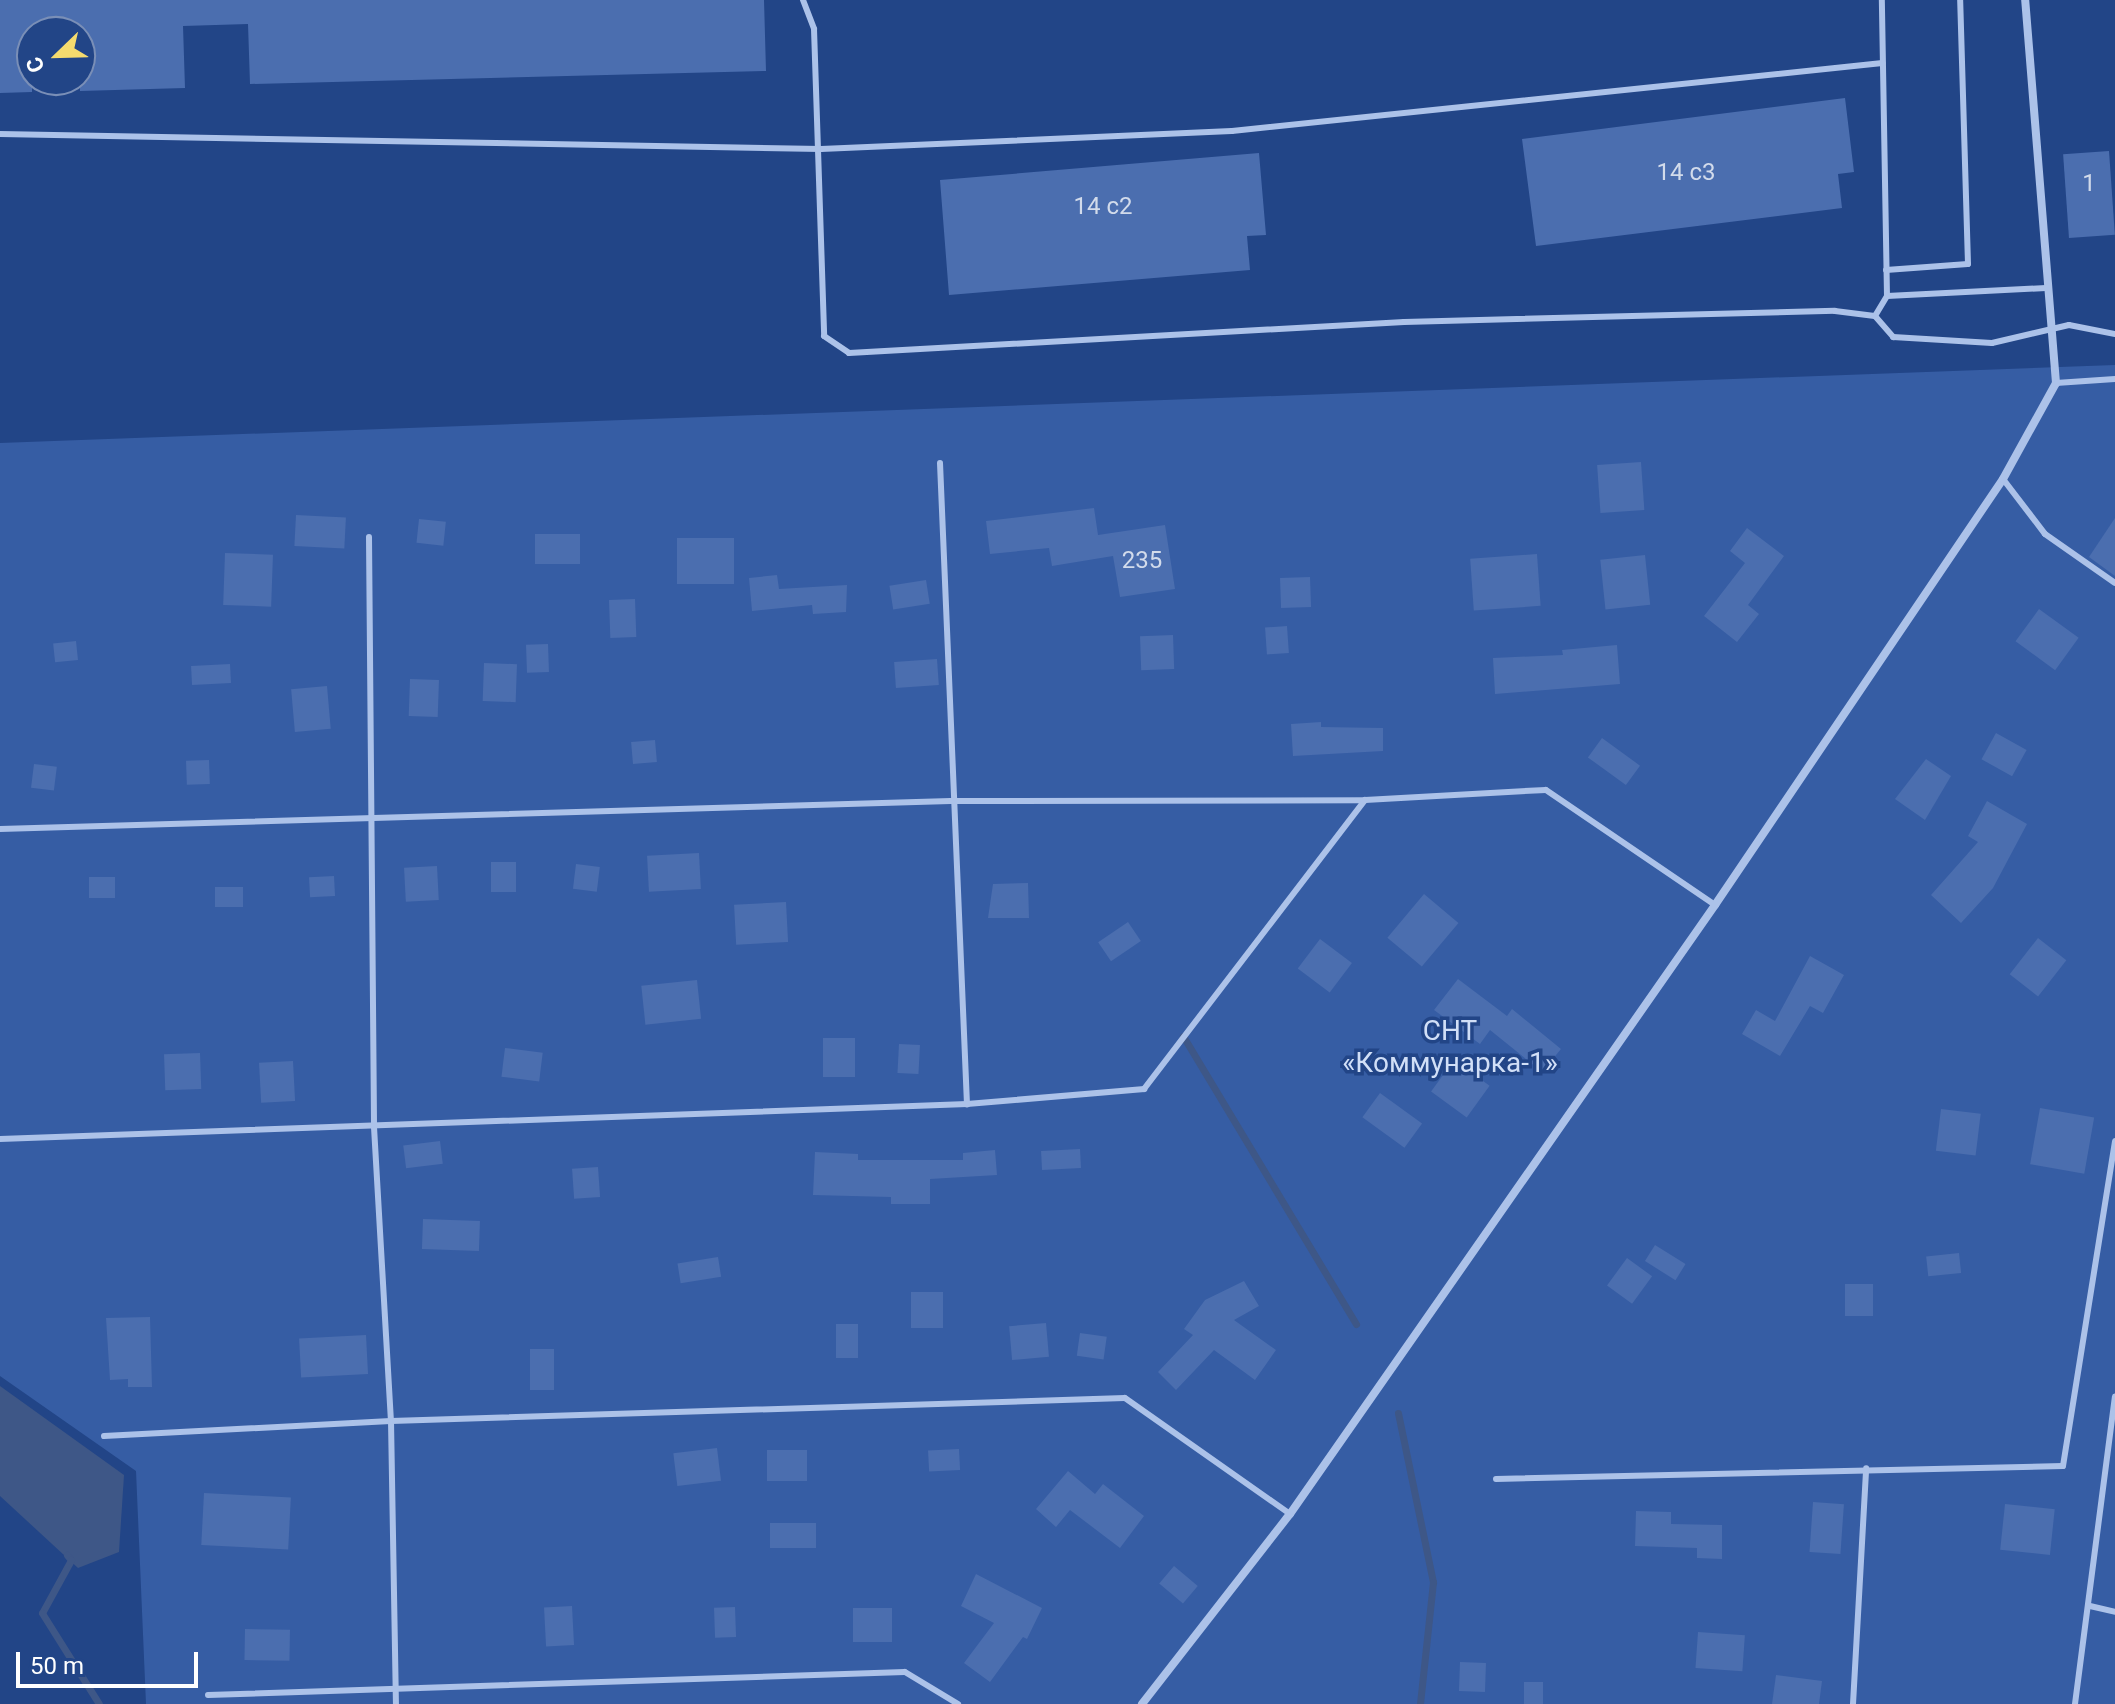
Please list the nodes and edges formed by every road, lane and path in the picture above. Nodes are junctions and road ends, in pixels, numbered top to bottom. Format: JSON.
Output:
{"nodes":[{"id":1,"x":803,"y":0,"type":"edge"},
{"id":2,"x":1882,"y":0,"type":"edge"},
{"id":3,"x":1960,"y":0,"type":"edge"},
{"id":4,"x":2025,"y":0,"type":"edge"},
{"id":5,"x":1882,"y":63,"type":"junction"},
{"id":6,"x":0,"y":134,"type":"edge"},
{"id":7,"x":821,"y":149,"type":"junction"},
{"id":8,"x":1886,"y":270,"type":"junction"},
{"id":9,"x":2046,"y":288,"type":"junction"},
{"id":10,"x":1887,"y":296,"type":"junction"},
{"id":11,"x":1875,"y":316,"type":"junction"},
{"id":12,"x":2050,"y":334,"type":"junction"},
{"id":13,"x":2115,"y":334,"type":"edge"},
{"id":14,"x":2115,"y":379,"type":"edge"},
{"id":15,"x":2056,"y":383,"type":"junction"},
{"id":16,"x":940,"y":463,"type":"dead end"},
{"id":17,"x":2003,"y":479,"type":"junction"},
{"id":18,"x":369,"y":537,"type":"dead end"},
{"id":19,"x":2115,"y":583,"type":"edge"},
{"id":20,"x":1365,"y":800,"type":"junction"},
{"id":21,"x":951,"y":801,"type":"junction"},
{"id":22,"x":372,"y":820,"type":"junction"},
{"id":23,"x":0,"y":829,"type":"edge"},
{"id":24,"x":1715,"y":905,"type":"junction"},
{"id":25,"x":967,"y":1104,"type":"junction"},
{"id":26,"x":374,"y":1127,"type":"junction"},
{"id":27,"x":0,"y":1139,"type":"edge"},
{"id":28,"x":2115,"y":1141,"type":"edge"},
{"id":29,"x":2115,"y":1397,"type":"edge"},
{"id":30,"x":391,"y":1421,"type":"junction"},
{"id":31,"x":104,"y":1436,"type":"dead end"},
{"id":32,"x":1866,"y":1468,"type":"junction"},
{"id":33,"x":1496,"y":1479,"type":"dead end"},
{"id":34,"x":1290,"y":1514,"type":"junction"},
{"id":35,"x":2090,"y":1606,"type":"junction"},
{"id":36,"x":2115,"y":1612,"type":"edge"},
{"id":37,"x":395,"y":1689,"type":"junction"},
{"id":38,"x":208,"y":1695,"type":"dead end"},
{"id":39,"x":396,"y":1704,"type":"edge"},
{"id":40,"x":958,"y":1704,"type":"edge"},
{"id":41,"x":1142,"y":1704,"type":"edge"},
{"id":42,"x":1853,"y":1704,"type":"edge"},
{"id":43,"x":2075,"y":1704,"type":"edge"}],
"edges":[{"from":1,"to":7,"type":"lane"},
{"from":2,"to":5,"type":"lane"},
{"from":3,"to":8,"type":"lane"},
{"from":4,"to":9,"type":"street"},
{"from":5,"to":7,"type":"lane"},
{"from":5,"to":8,"type":"lane"},
{"from":6,"to":7,"type":"lane"},
{"from":7,"to":11,"type":"lane"},
{"from":8,"to":10,"type":"lane"},
{"from":9,"to":10,"type":"lane"},
{"from":9,"to":12,"type":"street"},
{"from":10,"to":11,"type":"lane"},
{"from":11,"to":12,"type":"lane"},
{"from":12,"to":13,"type":"lane"},
{"from":12,"to":15,"type":"street"},
{"from":14,"to":15,"type":"lane"},
{"from":15,"to":17,"type":"street"},
{"from":16,"to":21,"type":"lane"},
{"from":17,"to":19,"type":"lane"},
{"from":17,"to":24,"type":"street"},
{"from":18,"to":22,"type":"lane"},
{"from":20,"to":21,"type":"lane"},
{"from":20,"to":24,"type":"lane"},
{"from":20,"to":25,"type":"lane"},
{"from":21,"to":22,"type":"lane"},
{"from":21,"to":25,"type":"lane"},
{"from":22,"to":23,"type":"lane"},
{"from":22,"to":26,"type":"lane"},
{"from":24,"to":34,"type":"street"},
{"from":25,"to":26,"type":"lane"},
{"from":26,"to":27,"type":"lane"},
{"from":26,"to":30,"type":"lane"},
{"from":28,"to":32,"type":"lane"},
{"from":29,"to":35,"type":"lane"},
{"from":30,"to":31,"type":"lane"},
{"from":30,"to":34,"type":"lane"},
{"from":30,"to":37,"type":"lane"},
{"from":32,"to":33,"type":"lane"},
{"from":32,"to":42,"type":"lane"},
{"from":34,"to":41,"type":"street"},
{"from":35,"to":36,"type":"lane"},
{"from":35,"to":43,"type":"lane"},
{"from":37,"to":38,"type":"lane"},
{"from":37,"to":39,"type":"lane"},
{"from":37,"to":40,"type":"lane"}]}
